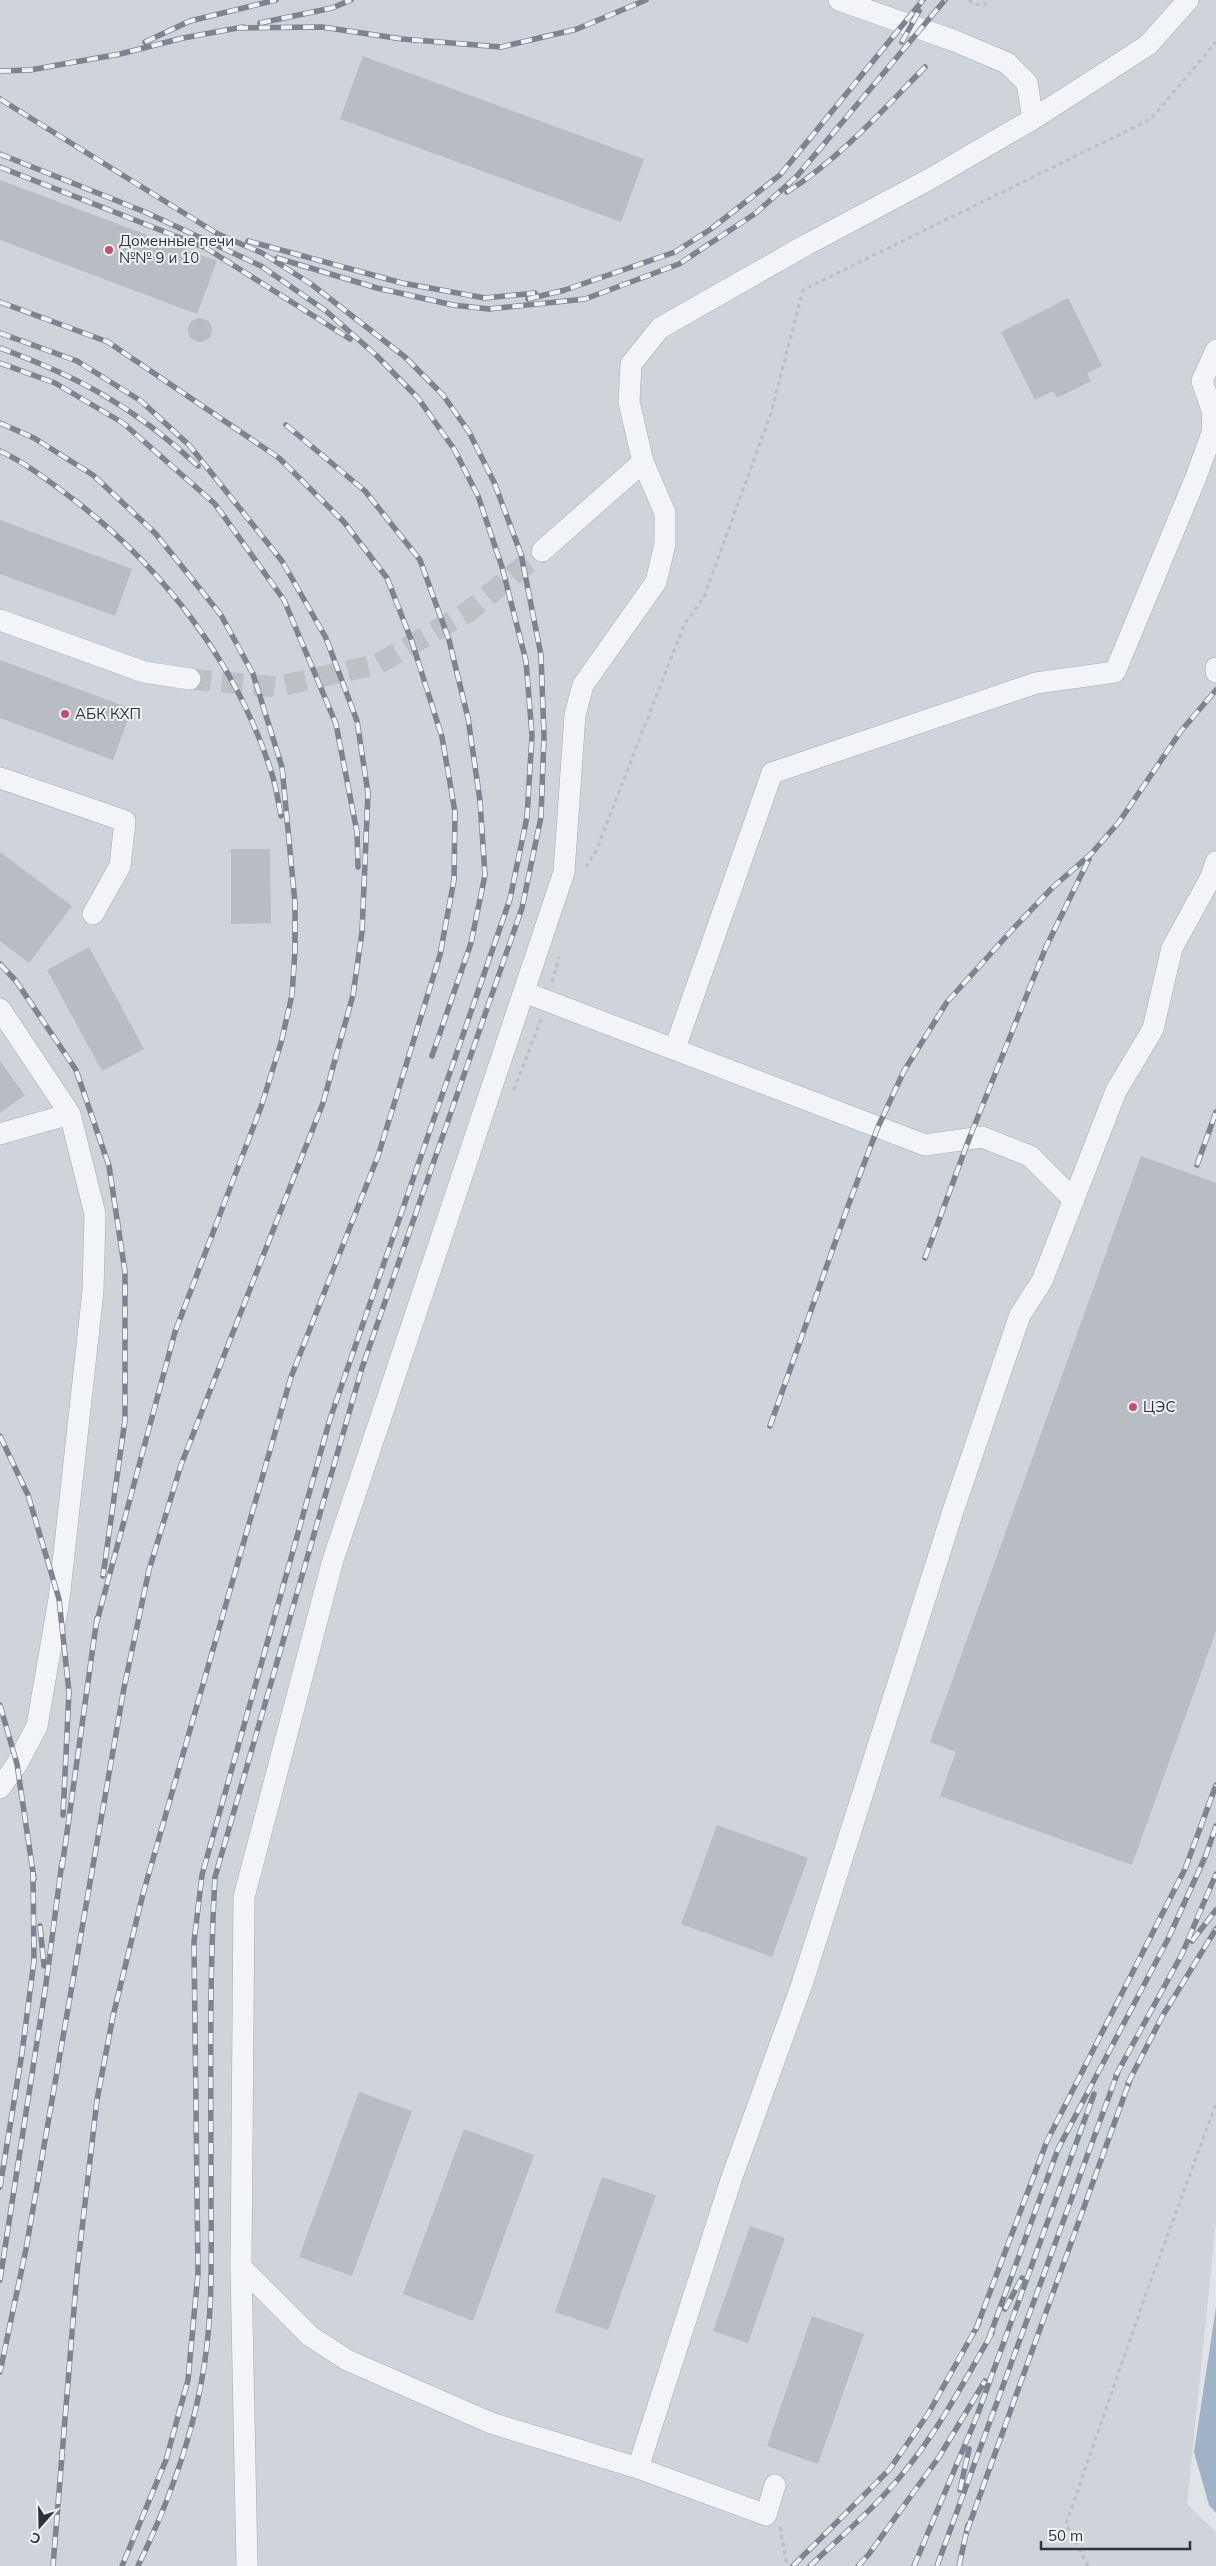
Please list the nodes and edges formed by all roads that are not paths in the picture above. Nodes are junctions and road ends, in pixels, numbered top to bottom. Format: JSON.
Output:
{"nodes":[{"id":1,"x":840,"y":0,"type":"edge"},
{"id":2,"x":1188,"y":0,"type":"edge"},
{"id":3,"x":1033,"y":119,"type":"junction"},
{"id":4,"x":1216,"y":350,"type":"edge"},
{"id":5,"x":643,"y":462,"type":"junction"},
{"id":6,"x":542,"y":551,"type":"tunnel mouth"},
{"id":7,"x":0,"y":620,"type":"edge"},
{"id":8,"x":1216,"y":668,"type":"edge"},
{"id":9,"x":1216,"y":672,"type":"edge"},
{"id":10,"x":190,"y":679,"type":"tunnel mouth"},
{"id":11,"x":0,"y":778,"type":"edge"},
{"id":12,"x":1216,"y":862,"type":"edge"},
{"id":13,"x":93,"y":914,"type":"dead end"},
{"id":14,"x":524,"y":992,"type":"junction"},
{"id":15,"x":0,"y":1009,"type":"edge"},
{"id":16,"x":675,"y":1048,"type":"junction"},
{"id":17,"x":70,"y":1114,"type":"junction"},
{"id":18,"x":0,"y":1134,"type":"edge"},
{"id":19,"x":1074,"y":1200,"type":"junction"},
{"id":20,"x":0,"y":1788,"type":"edge"},
{"id":21,"x":241,"y":2267,"type":"junction"},
{"id":22,"x":638,"y":2468,"type":"junction"},
{"id":23,"x":775,"y":2485,"type":"dead end"},
{"id":24,"x":247,"y":2566,"type":"edge"}],
"edges":[{"from":1,"to":3,"type":"lane"},
{"from":2,"to":3,"type":"lane"},
{"from":3,"to":5,"type":"lane"},
{"from":4,"to":16,"type":"lane"},
{"from":5,"to":6,"type":"lane"},
{"from":5,"to":14,"type":"lane"},
{"from":7,"to":10,"type":"lane"},
{"from":8,"to":9,"type":"lane"},
{"from":11,"to":13,"type":"lane"},
{"from":12,"to":19,"type":"lane"},
{"from":14,"to":16,"type":"lane"},
{"from":14,"to":21,"type":"lane"},
{"from":15,"to":17,"type":"lane"},
{"from":16,"to":19,"type":"lane"},
{"from":17,"to":18,"type":"lane"},
{"from":17,"to":20,"type":"lane"},
{"from":19,"to":22,"type":"lane"},
{"from":21,"to":22,"type":"lane"},
{"from":21,"to":24,"type":"lane"},
{"from":22,"to":23,"type":"lane"}]}
